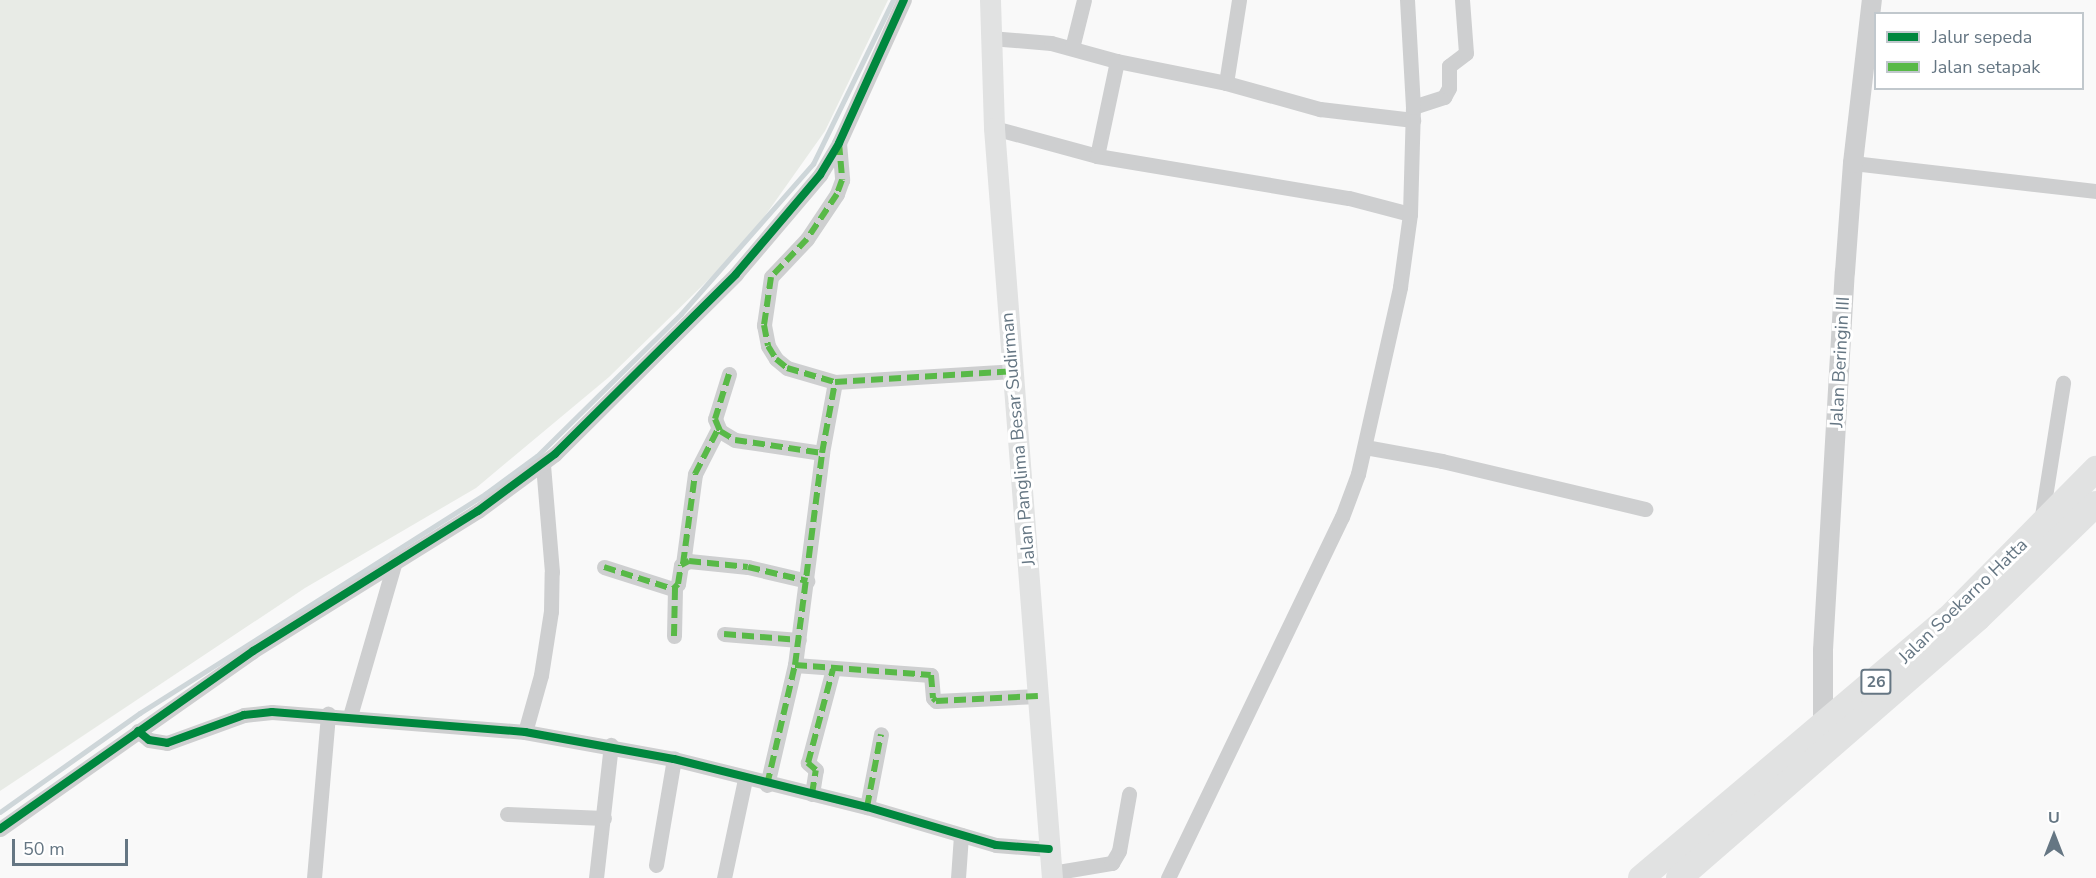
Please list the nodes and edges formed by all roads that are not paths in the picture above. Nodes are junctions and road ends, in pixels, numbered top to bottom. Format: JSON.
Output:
{"nodes":[{"id":1,"x":904,"y":0,"type":"edge"},
{"id":2,"x":990,"y":0,"type":"edge"},
{"id":3,"x":1084,"y":0,"type":"edge"},
{"id":4,"x":1239,"y":0,"type":"edge"},
{"id":5,"x":1407,"y":0,"type":"edge"},
{"id":6,"x":1462,"y":0,"type":"edge"},
{"id":7,"x":1872,"y":0,"type":"edge"},
{"id":8,"x":990,"y":38,"type":"junction"},
{"id":9,"x":1072,"y":48,"type":"junction"},
{"id":10,"x":1117,"y":61,"type":"junction"},
{"id":11,"x":1226,"y":83,"type":"junction"},
{"id":12,"x":1413,"y":114,"type":"junction"},
{"id":13,"x":994,"y":128,"type":"junction"},
{"id":14,"x":839,"y":143,"type":"junction"},
{"id":15,"x":1097,"y":156,"type":"junction"},
{"id":16,"x":1852,"y":163,"type":"junction"},
{"id":17,"x":2096,"y":191,"type":"edge"},
{"id":18,"x":1410,"y":214,"type":"junction"},
{"id":19,"x":1013,"y":371,"type":"junction"},
{"id":20,"x":729,"y":374,"type":"dead end"},
{"id":21,"x":835,"y":382,"type":"junction"},
{"id":22,"x":2063,"y":383,"type":"dead end"},
{"id":23,"x":718,"y":429,"type":"junction"},
{"id":24,"x":1365,"y":447,"type":"junction"},
{"id":25,"x":822,"y":453,"type":"junction"},
{"id":26,"x":543,"y":465,"type":"junction"},
{"id":27,"x":2096,"y":470,"type":"edge"},
{"id":28,"x":2096,"y":504,"type":"edge"},
{"id":29,"x":1646,"y":510,"type":"dead end"},
{"id":30,"x":2041,"y":526,"type":"junction"},
{"id":31,"x":395,"y":561,"type":"junction"},
{"id":32,"x":683,"y":564,"type":"junction"},
{"id":33,"x":604,"y":567,"type":"dead end"},
{"id":34,"x":807,"y":581,"type":"junction"},
{"id":35,"x":675,"y":588,"type":"junction"},
{"id":36,"x":724,"y":634,"type":"dead end"},
{"id":37,"x":674,"y":636,"type":"dead end"},
{"id":38,"x":799,"y":640,"type":"junction"},
{"id":39,"x":795,"y":665,"type":"junction"},
{"id":40,"x":833,"y":669,"type":"junction"},
{"id":41,"x":1038,"y":696,"type":"junction"},
{"id":42,"x":328,"y":714,"type":"junction"},
{"id":43,"x":350,"y":716,"type":"junction"},
{"id":44,"x":138,"y":732,"type":"junction"},
{"id":45,"x":525,"y":732,"type":"junction"},
{"id":46,"x":881,"y":734,"type":"dead end"},
{"id":47,"x":1825,"y":738,"type":"junction"},
{"id":48,"x":610,"y":745,"type":"junction"},
{"id":49,"x":674,"y":759,"type":"junction"},
{"id":50,"x":744,"y":779,"type":"junction"},
{"id":51,"x":767,"y":785,"type":"junction"},
{"id":52,"x":812,"y":794,"type":"junction"},
{"id":53,"x":1129,"y":794,"type":"dead end"},
{"id":54,"x":867,"y":807,"type":"junction"},
{"id":55,"x":507,"y":814,"type":"dead end"},
{"id":56,"x":604,"y":818,"type":"junction"},
{"id":57,"x":0,"y":829,"type":"edge"},
{"id":58,"x":961,"y":835,"type":"junction"},
{"id":59,"x":1049,"y":849,"type":"junction"},
{"id":60,"x":656,"y":865,"type":"dead end"},
{"id":61,"x":1052,"y":876,"type":"edge"},
{"id":62,"x":314,"y":878,"type":"edge"},
{"id":63,"x":596,"y":878,"type":"edge"},
{"id":64,"x":724,"y":878,"type":"edge"},
{"id":65,"x":958,"y":878,"type":"edge"},
{"id":66,"x":1168,"y":878,"type":"edge"},
{"id":67,"x":1641,"y":878,"type":"edge"},
{"id":68,"x":1679,"y":878,"type":"edge"}],
"edges":[{"from":1,"to":14,"type":"street"},
{"from":2,"to":8,"type":"main road","name":"Jalan Panglima Besar Sudirman"},
{"from":3,"to":9,"type":"street"},
{"from":4,"to":11,"type":"street"},
{"from":5,"to":12,"type":"street"},
{"from":6,"to":12,"type":"street"},
{"from":7,"to":16,"type":"street","name":"Jalan Beringin III"},
{"from":8,"to":9,"type":"street"},
{"from":8,"to":13,"type":"main road","name":"Jalan Panglima Besar Sudirman"},
{"from":9,"to":10,"type":"street"},
{"from":10,"to":11,"type":"street"},
{"from":10,"to":15,"type":"street"},
{"from":11,"to":12,"type":"street"},
{"from":12,"to":18,"type":"street"},
{"from":13,"to":15,"type":"street"},
{"from":13,"to":19,"type":"main road","name":"Jalan Panglima Besar Sudirman"},
{"from":14,"to":21,"type":"street"},
{"from":14,"to":26,"type":"street"},
{"from":15,"to":18,"type":"street"},
{"from":16,"to":17,"type":"street"},
{"from":16,"to":47,"type":"street","name":"Jalan Beringin III"},
{"from":18,"to":24,"type":"street"},
{"from":19,"to":21,"type":"street"},
{"from":19,"to":41,"type":"main road","name":"Jalan Panglima Besar Sudirman"},
{"from":20,"to":23,"type":"street"},
{"from":21,"to":25,"type":"street"},
{"from":22,"to":30,"type":"street"},
{"from":23,"to":25,"type":"street"},
{"from":23,"to":32,"type":"street"},
{"from":24,"to":29,"type":"street"},
{"from":24,"to":66,"type":"street"},
{"from":25,"to":34,"type":"street"},
{"from":26,"to":31,"type":"street"},
{"from":26,"to":45,"type":"street"},
{"from":27,"to":30,"type":"highway","name":"Jalan Soekarno Hatta","number":"26"},
{"from":28,"to":47,"type":"highway","name":"Jalan Soekarno Hatta","number":"26"},
{"from":30,"to":47,"type":"highway","name":"Jalan Soekarno Hatta","number":"26"},
{"from":31,"to":43,"type":"street"},
{"from":31,"to":44,"type":"street"},
{"from":32,"to":34,"type":"street"},
{"from":32,"to":35,"type":"street"},
{"from":33,"to":35,"type":"street"},
{"from":34,"to":38,"type":"street"},
{"from":35,"to":37,"type":"street"},
{"from":36,"to":38,"type":"street"},
{"from":38,"to":39,"type":"street"},
{"from":39,"to":40,"type":"street"},
{"from":39,"to":51,"type":"street"},
{"from":40,"to":41,"type":"street"},
{"from":40,"to":52,"type":"street"},
{"from":41,"to":59,"type":"main road","name":"Jalan Panglima Besar Sudirman"},
{"from":42,"to":43,"type":"street"},
{"from":42,"to":44,"type":"street"},
{"from":42,"to":62,"type":"street"},
{"from":43,"to":45,"type":"street"},
{"from":44,"to":57,"type":"street"},
{"from":45,"to":48,"type":"street"},
{"from":46,"to":54,"type":"street"},
{"from":47,"to":67,"type":"highway","name":"Jalan Soekarno Hatta","number":"26"},
{"from":47,"to":68,"type":"highway","name":"Jalan Soekarno Hatta","number":"26"},
{"from":48,"to":49,"type":"street"},
{"from":48,"to":56,"type":"street"},
{"from":49,"to":50,"type":"street"},
{"from":49,"to":60,"type":"street"},
{"from":50,"to":51,"type":"street"},
{"from":50,"to":64,"type":"street"},
{"from":51,"to":52,"type":"street"},
{"from":52,"to":54,"type":"street"},
{"from":53,"to":61,"type":"street"},
{"from":54,"to":58,"type":"street"},
{"from":55,"to":56,"type":"street"},
{"from":56,"to":63,"type":"street"},
{"from":58,"to":59,"type":"street"},
{"from":58,"to":65,"type":"street"},
{"from":59,"to":61,"type":"main road","name":"Jalan Panglima Besar Sudirman"}]}
